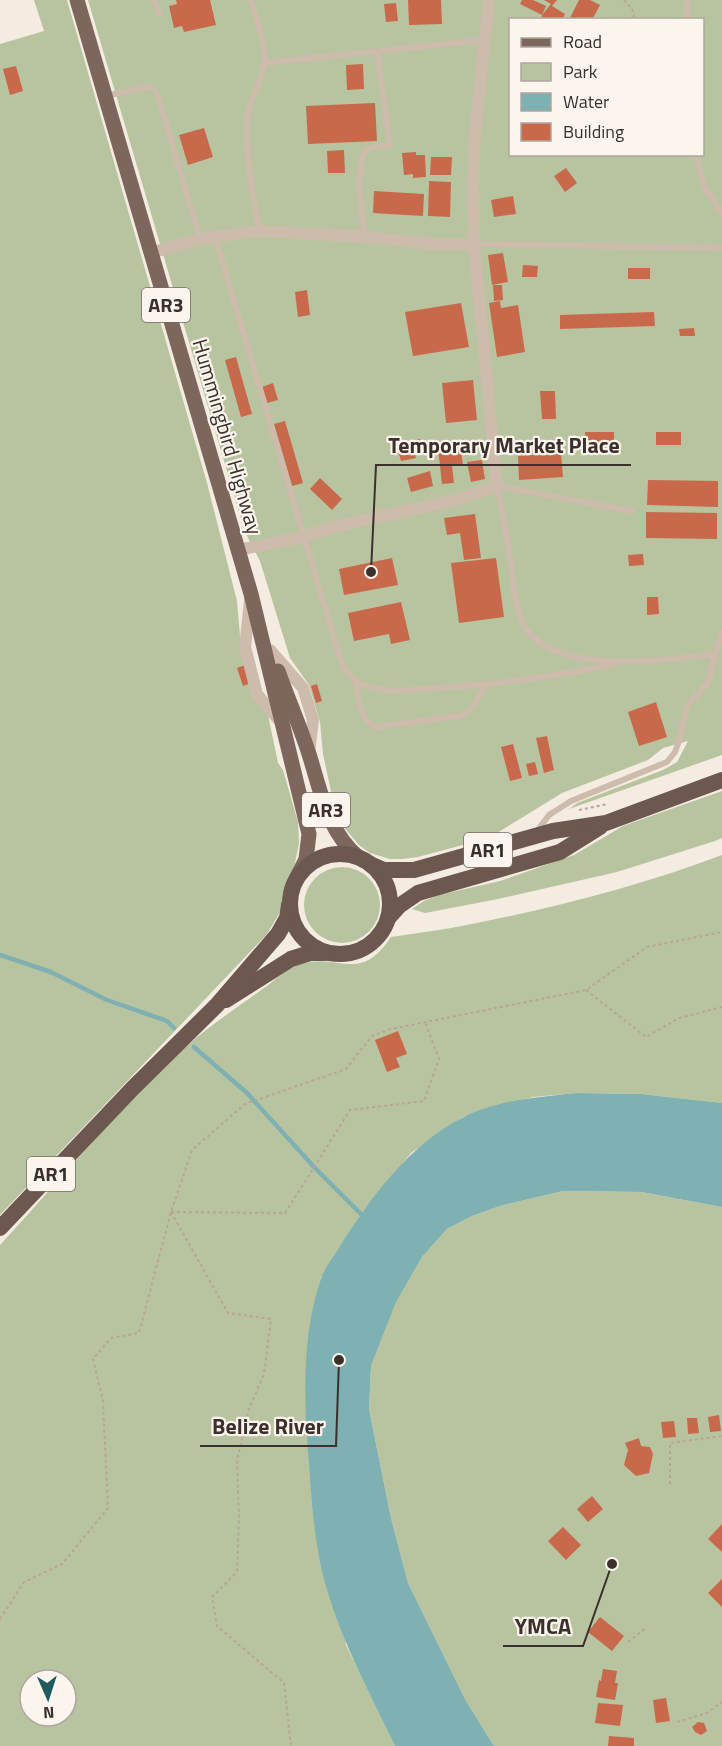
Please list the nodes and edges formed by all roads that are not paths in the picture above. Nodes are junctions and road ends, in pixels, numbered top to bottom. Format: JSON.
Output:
{"nodes":[{"id":1,"x":76,"y":0,"type":"edge"},
{"id":2,"x":154,"y":0,"type":"edge"},
{"id":3,"x":250,"y":0,"type":"edge"},
{"id":4,"x":489,"y":0,"type":"edge"},
{"id":5,"x":687,"y":0,"type":"edge"},
{"id":6,"x":160,"y":14,"type":"dead end"},
{"id":7,"x":688,"y":18,"type":"edge"},
{"id":8,"x":485,"y":40,"type":"junction"},
{"id":9,"x":377,"y":51,"type":"junction"},
{"id":10,"x":264,"y":63,"type":"junction"},
{"id":11,"x":104,"y":96,"type":"junction"},
{"id":12,"x":696,"y":156,"type":"edge"},
{"id":13,"x":722,"y":213,"type":"edge"},
{"id":14,"x":260,"y":231,"type":"junction"},
{"id":15,"x":215,"y":237,"type":"junction"},
{"id":16,"x":366,"y":237,"type":"junction"},
{"id":17,"x":200,"y":239,"type":"junction"},
{"id":18,"x":474,"y":244,"type":"junction"},
{"id":19,"x":722,"y":248,"type":"edge"},
{"id":20,"x":150,"y":253,"type":"junction"},
{"id":21,"x":497,"y":486,"type":"junction"},
{"id":22,"x":632,"y":511,"type":"dead end"},
{"id":23,"x":303,"y":537,"type":"junction"},
{"id":24,"x":238,"y":550,"type":"junction"},
{"id":25,"x":250,"y":594,"type":"junction"},
{"id":26,"x":255,"y":609,"type":"junction"},
{"id":27,"x":722,"y":633,"type":"edge"},
{"id":28,"x":715,"y":654,"type":"junction"},
{"id":29,"x":617,"y":663,"type":"junction"},
{"id":30,"x":356,"y":682,"type":"junction"},
{"id":31,"x":487,"y":684,"type":"junction"},
{"id":32,"x":282,"y":724,"type":"junction"},
{"id":33,"x":722,"y":780,"type":"edge"},
{"id":34,"x":606,"y":823,"type":"junction"},
{"id":35,"x":534,"y":836,"type":"junction"},
{"id":36,"x":364,"y":861,"type":"junction"},
{"id":37,"x":297,"y":877,"type":"junction"},
{"id":38,"x":289,"y":905,"type":"junction"},
{"id":39,"x":389,"y":917,"type":"junction"},
{"id":40,"x":326,"y":953,"type":"junction"},
{"id":41,"x":217,"y":1005,"type":"junction"},
{"id":42,"x":0,"y":1228,"type":"edge"}],
"edges":[{"from":1,"to":11,"type":"main road","name":"Hummingbird Highway","number":"AR3"},
{"from":2,"to":6,"type":"lane"},
{"from":3,"to":10,"type":"lane"},
{"from":4,"to":8,"type":"street"},
{"from":5,"to":7,"type":"lane"},
{"from":8,"to":9,"type":"lane"},
{"from":8,"to":18,"type":"street"},
{"from":9,"to":10,"type":"lane"},
{"from":9,"to":16,"type":"lane"},
{"from":10,"to":14,"type":"lane"},
{"from":11,"to":17,"type":"lane"},
{"from":11,"to":20,"type":"main road","name":"Hummingbird Highway","number":"AR3"},
{"from":12,"to":13,"type":"lane"},
{"from":14,"to":15,"type":"street"},
{"from":14,"to":16,"type":"street"},
{"from":15,"to":17,"type":"street"},
{"from":15,"to":23,"type":"lane"},
{"from":16,"to":18,"type":"street"},
{"from":17,"to":20,"type":"street"},
{"from":18,"to":19,"type":"lane"},
{"from":18,"to":21,"type":"street"},
{"from":20,"to":24,"type":"main road","name":"Hummingbird Highway","number":"AR3"},
{"from":21,"to":22,"type":"lane"},
{"from":21,"to":23,"type":"street"},
{"from":21,"to":29,"type":"lane"},
{"from":23,"to":24,"type":"street"},
{"from":23,"to":30,"type":"lane"},
{"from":24,"to":25,"type":"main road","name":"Hummingbird Highway","number":"AR3"},
{"from":25,"to":26,"type":"main road","name":"Hummingbird Highway","number":"AR3"},
{"from":25,"to":32,"type":"street"},
{"from":26,"to":32,"type":"main road","name":"Hummingbird Highway","number":"AR3"},
{"from":26,"to":36,"type":"main road","name":"Hummingbird Highway","number":"AR3"},
{"from":27,"to":28,"type":"lane"},
{"from":28,"to":29,"type":"lane"},
{"from":28,"to":35,"type":"lane"},
{"from":29,"to":31,"type":"lane"},
{"from":30,"to":31,"type":"lane"},
{"from":30,"to":31,"type":"lane"},
{"from":32,"to":37,"type":"main road","name":"Hummingbird Highway","number":"AR3"},
{"from":33,"to":34,"type":"highway","number":"AR1"},
{"from":34,"to":35,"type":"highway","number":"AR1"},
{"from":34,"to":39,"type":"highway","number":"AR1"},
{"from":35,"to":36,"type":"highway","number":"AR1"},
{"from":36,"to":37,"type":"highway"},
{"from":36,"to":39,"type":"highway"},
{"from":37,"to":38,"type":"highway"},
{"from":38,"to":40,"type":"highway"},
{"from":38,"to":41,"type":"highway","number":"AR1"},
{"from":39,"to":40,"type":"highway"},
{"from":40,"to":41,"type":"highway","number":"AR1"},
{"from":41,"to":42,"type":"highway","number":"AR1"}]}
